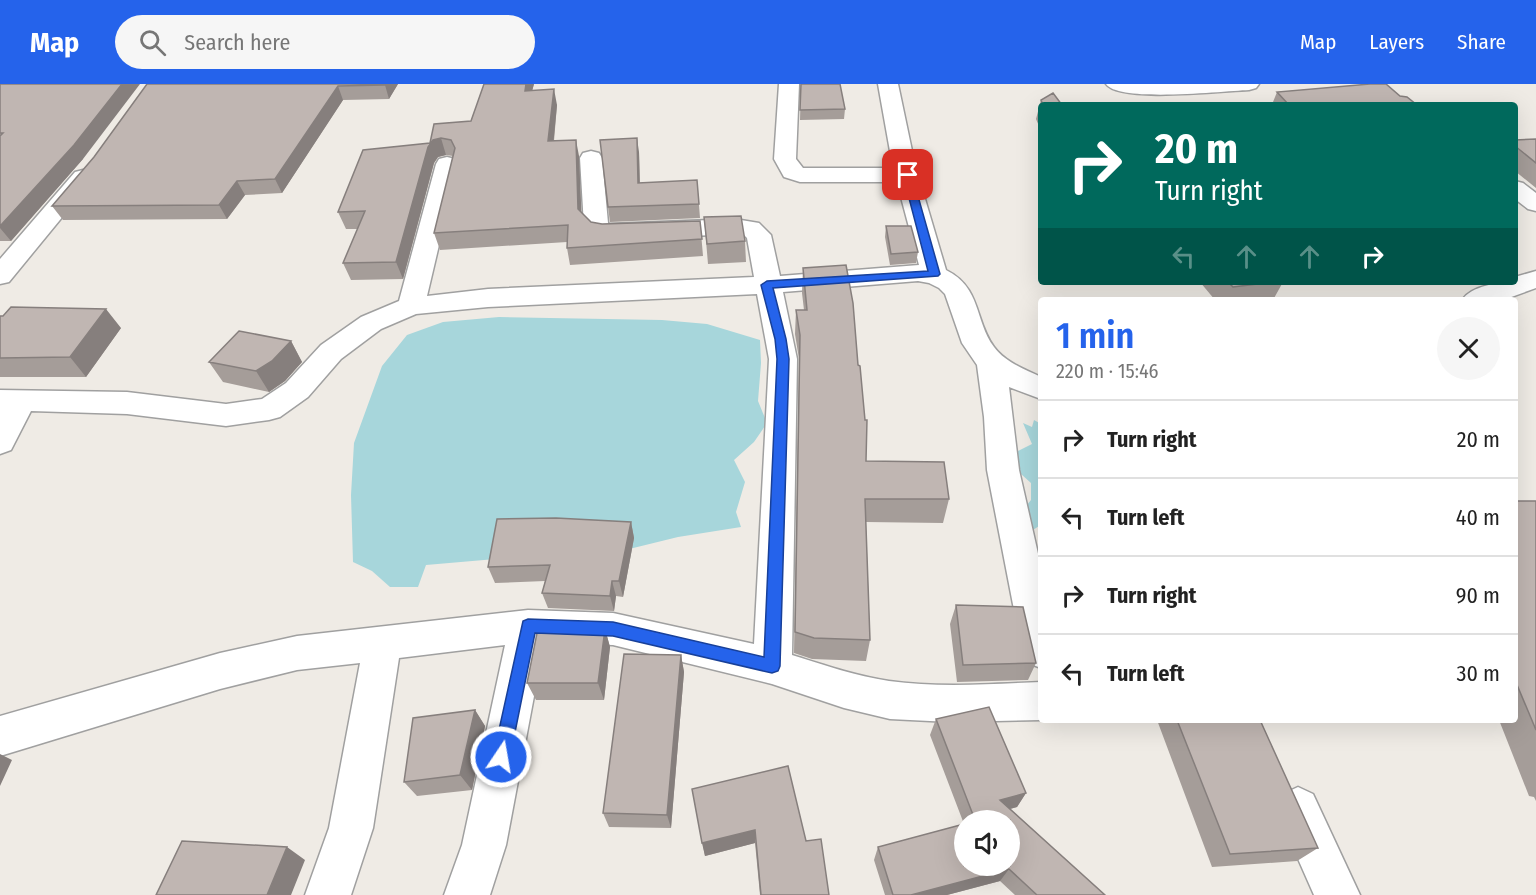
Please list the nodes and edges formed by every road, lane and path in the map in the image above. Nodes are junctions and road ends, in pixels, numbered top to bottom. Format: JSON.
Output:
{"nodes":[{"id":1,"x":789,"y":84,"type":"edge"},
{"id":2,"x":888,"y":84,"type":"edge"},
{"id":3,"x":1116,"y":84,"type":"edge"},
{"id":4,"x":1249,"y":84,"type":"edge"},
{"id":5,"x":100,"y":156,"type":"edge"},
{"id":6,"x":591,"y":158,"type":"dead end"},
{"id":7,"x":447,"y":164,"type":"dead end"},
{"id":8,"x":908,"y":175,"type":"junction"},
{"id":9,"x":1518,"y":190,"type":"edge"},
{"id":10,"x":1536,"y":204,"type":"edge"},
{"id":11,"x":934,"y":274,"type":"junction"},
{"id":12,"x":0,"y":276,"type":"edge"},
{"id":13,"x":767,"y":285,"type":"junction"},
{"id":14,"x":1531,"y":287,"type":"edge"},
{"id":15,"x":1489,"y":297,"type":"edge"},
{"id":16,"x":411,"y":306,"type":"junction"},
{"id":17,"x":991,"y":363,"type":"junction"},
{"id":18,"x":1038,"y":387,"type":"edge"},
{"id":19,"x":10,"y":401,"type":"edge"},
{"id":20,"x":0,"y":442,"type":"edge"},
{"id":21,"x":528,"y":626,"type":"junction"},
{"id":22,"x":1038,"y":637,"type":"edge"},
{"id":23,"x":383,"y":642,"type":"junction"},
{"id":24,"x":772,"y":666,"type":"junction"},
{"id":25,"x":1038,"y":701,"type":"edge"},
{"id":26,"x":0,"y":736,"type":"edge"},
{"id":27,"x":1283,"y":775,"type":"edge"},
{"id":28,"x":328,"y":895,"type":"edge"},
{"id":29,"x":467,"y":895,"type":"edge"},
{"id":30,"x":1337,"y":895,"type":"edge"}],
"edges":[{"from":1,"to":8,"type":"street"},
{"from":2,"to":8,"type":"street"},
{"from":3,"to":4,"type":"street"},
{"from":5,"to":12,"type":"street"},
{"from":6,"to":13,"type":"street"},
{"from":7,"to":16,"type":"street"},
{"from":8,"to":11,"type":"street"},
{"from":9,"to":10,"type":"street"},
{"from":11,"to":13,"type":"street"},
{"from":11,"to":17,"type":"street"},
{"from":13,"to":16,"type":"street"},
{"from":13,"to":24,"type":"street"},
{"from":14,"to":15,"type":"street"},
{"from":16,"to":19,"type":"street"},
{"from":17,"to":18,"type":"street"},
{"from":17,"to":22,"type":"street"},
{"from":19,"to":20,"type":"street"},
{"from":21,"to":23,"type":"street"},
{"from":21,"to":24,"type":"street"},
{"from":21,"to":29,"type":"street"},
{"from":23,"to":26,"type":"street"},
{"from":23,"to":28,"type":"street"},
{"from":24,"to":25,"type":"street"},
{"from":27,"to":30,"type":"street"}]}
